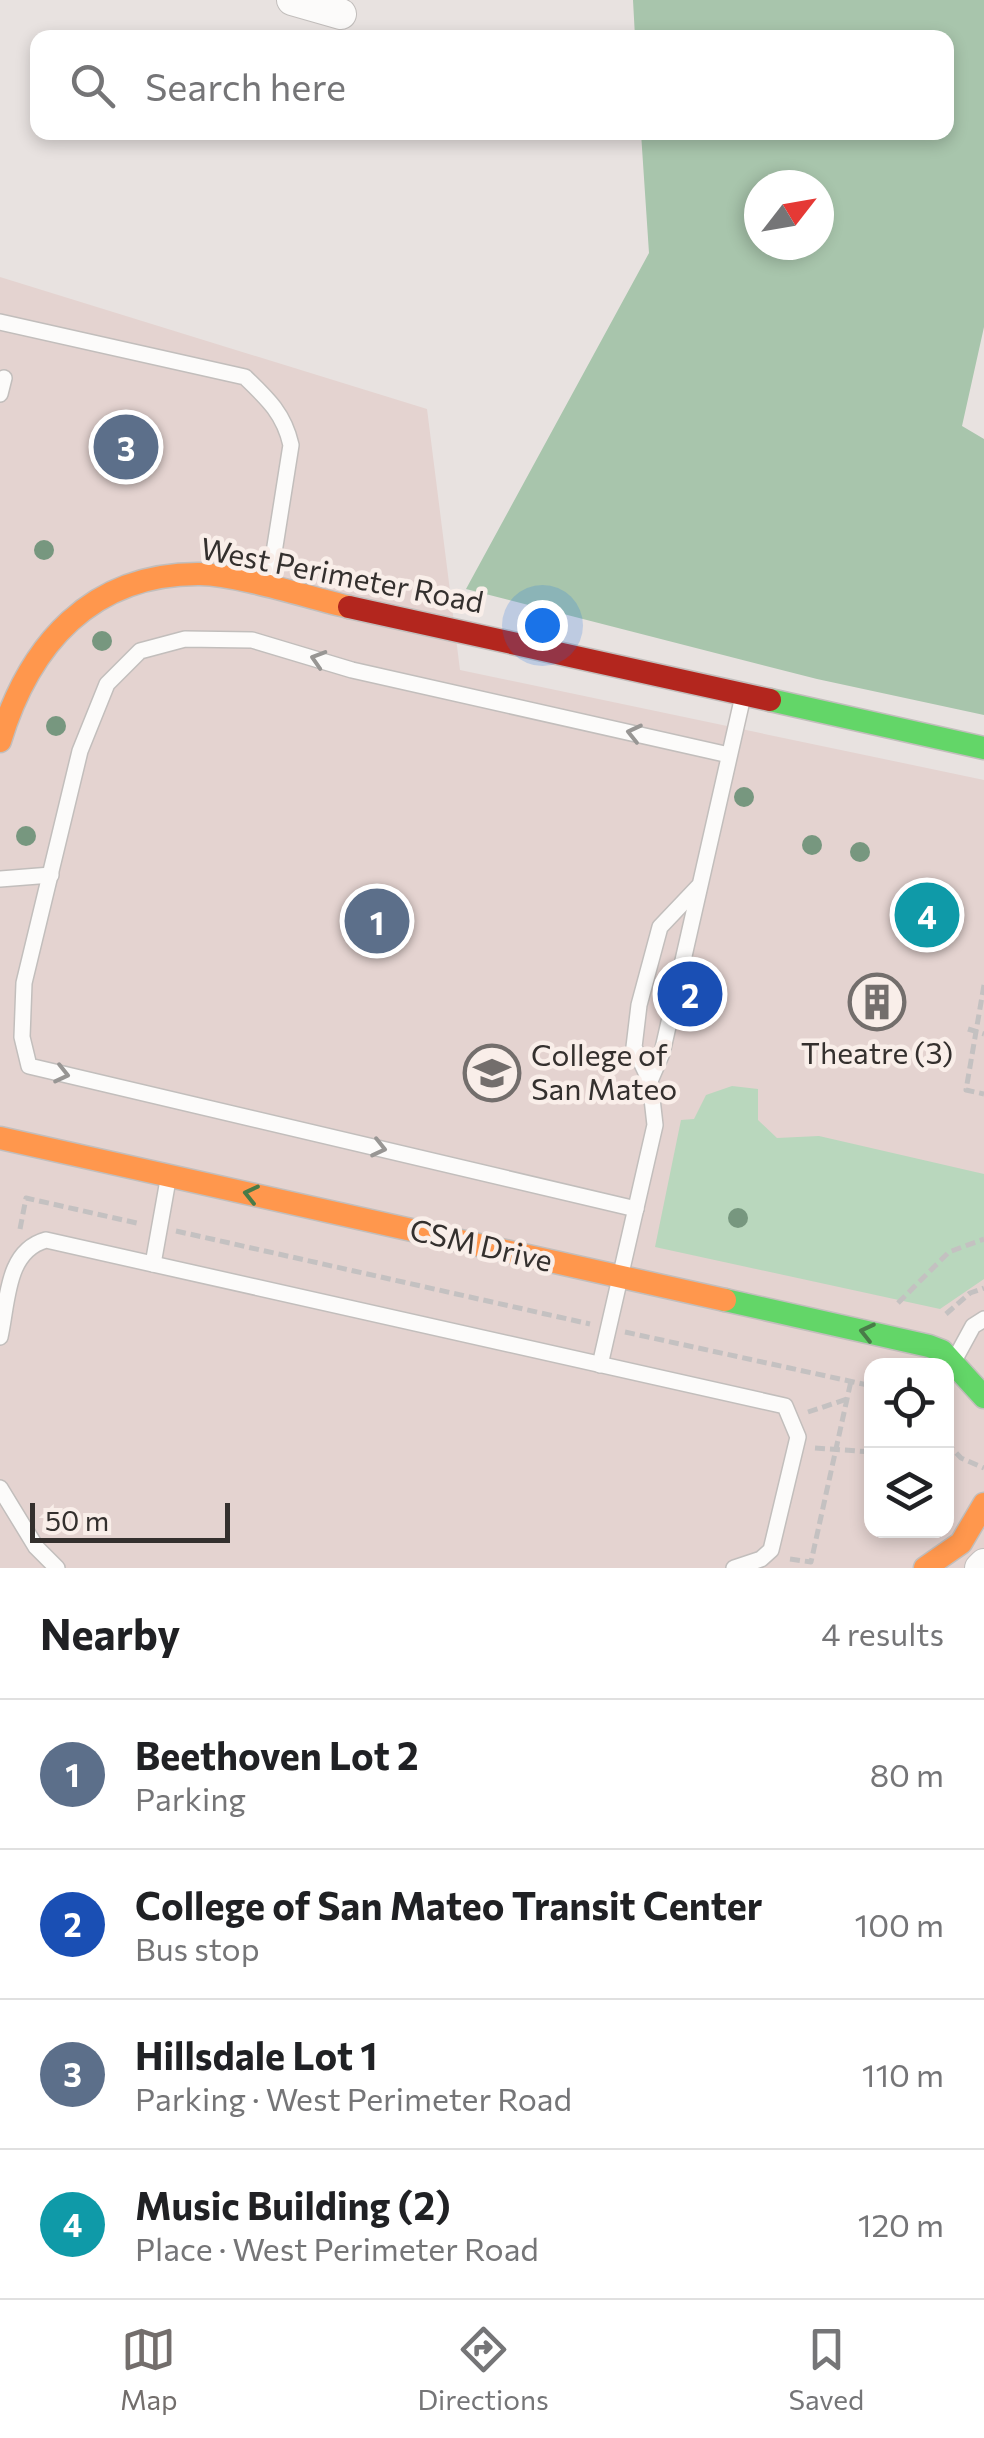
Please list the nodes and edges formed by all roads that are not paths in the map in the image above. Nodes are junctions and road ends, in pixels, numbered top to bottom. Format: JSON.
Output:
{"nodes":[{"id":1,"x":292,"y":0,"type":"edge"},
{"id":2,"x":342,"y":14,"type":"dead end"},
{"id":3,"x":0,"y":322,"type":"edge"},
{"id":4,"x":268,"y":586,"type":"junction"},
{"id":5,"x":744,"y":694,"type":"junction"},
{"id":6,"x":0,"y":742,"type":"edge"},
{"id":7,"x":984,"y":748,"type":"edge"},
{"id":8,"x":729,"y":755,"type":"junction"},
{"id":9,"x":51,"y":876,"type":"junction"},
{"id":10,"x":0,"y":880,"type":"edge"},
{"id":11,"x":698,"y":887,"type":"junction"},
{"id":12,"x":650,"y":1081,"type":"junction"},
{"id":13,"x":0,"y":1138,"type":"edge"},
{"id":14,"x":0,"y":1160,"type":"edge"},
{"id":15,"x":164,"y":1200,"type":"junction"},
{"id":16,"x":636,"y":1209,"type":"junction"},
{"id":17,"x":153,"y":1264,"type":"junction"},
{"id":18,"x":617,"y":1288,"type":"junction"},
{"id":19,"x":984,"y":1319,"type":"edge"},
{"id":20,"x":0,"y":1337,"type":"edge"},
{"id":21,"x":880,"y":1358,"type":"edge"},
{"id":22,"x":945,"y":1358,"type":"edge"},
{"id":23,"x":954,"y":1358,"type":"edge"},
{"id":24,"x":600,"y":1365,"type":"junction"},
{"id":25,"x":954,"y":1371,"type":"edge"},
{"id":26,"x":984,"y":1397,"type":"edge"},
{"id":27,"x":0,"y":1488,"type":"edge"},
{"id":28,"x":984,"y":1504,"type":"edge"},
{"id":29,"x":937,"y":1565,"type":"edge"},
{"id":30,"x":57,"y":1568,"type":"edge"},
{"id":31,"x":734,"y":1568,"type":"edge"}],
"edges":[{"from":1,"to":2,"type":"street"},
{"from":3,"to":4,"type":"lane"},
{"from":4,"to":5,"type":"street","name":"West Perimeter Road"},
{"from":4,"to":6,"type":"street","name":"West Perimeter Road"},
{"from":5,"to":7,"type":"street","name":"West Perimeter Road"},
{"from":5,"to":8,"type":"lane"},
{"from":8,"to":9,"type":"lane","one_way":true},
{"from":8,"to":11,"type":"lane"},
{"from":9,"to":10,"type":"lane"},
{"from":9,"to":16,"type":"lane","one_way":true},
{"from":11,"to":12,"type":"lane"},
{"from":11,"to":12,"type":"lane"},
{"from":12,"to":16,"type":"lane"},
{"from":13,"to":15,"type":"street","name":"CSM Drive"},
{"from":14,"to":15,"type":"street","name":"CSM Drive"},
{"from":15,"to":17,"type":"lane"},
{"from":15,"to":18,"type":"street","name":"CSM Drive"},
{"from":16,"to":18,"type":"lane"},
{"from":17,"to":20,"type":"lane"},
{"from":17,"to":24,"type":"lane"},
{"from":18,"to":21,"type":"street","name":"CSM Drive"},
{"from":22,"to":18,"type":"street","name":"CSM Drive","one_way":true},
{"from":18,"to":24,"type":"lane"},
{"from":19,"to":23,"type":"lane"},
{"from":24,"to":31,"type":"lane"},
{"from":25,"to":26,"type":"street","name":"CSM Drive"},
{"from":27,"to":30,"type":"lane"},
{"from":28,"to":29,"type":"street"}]}
